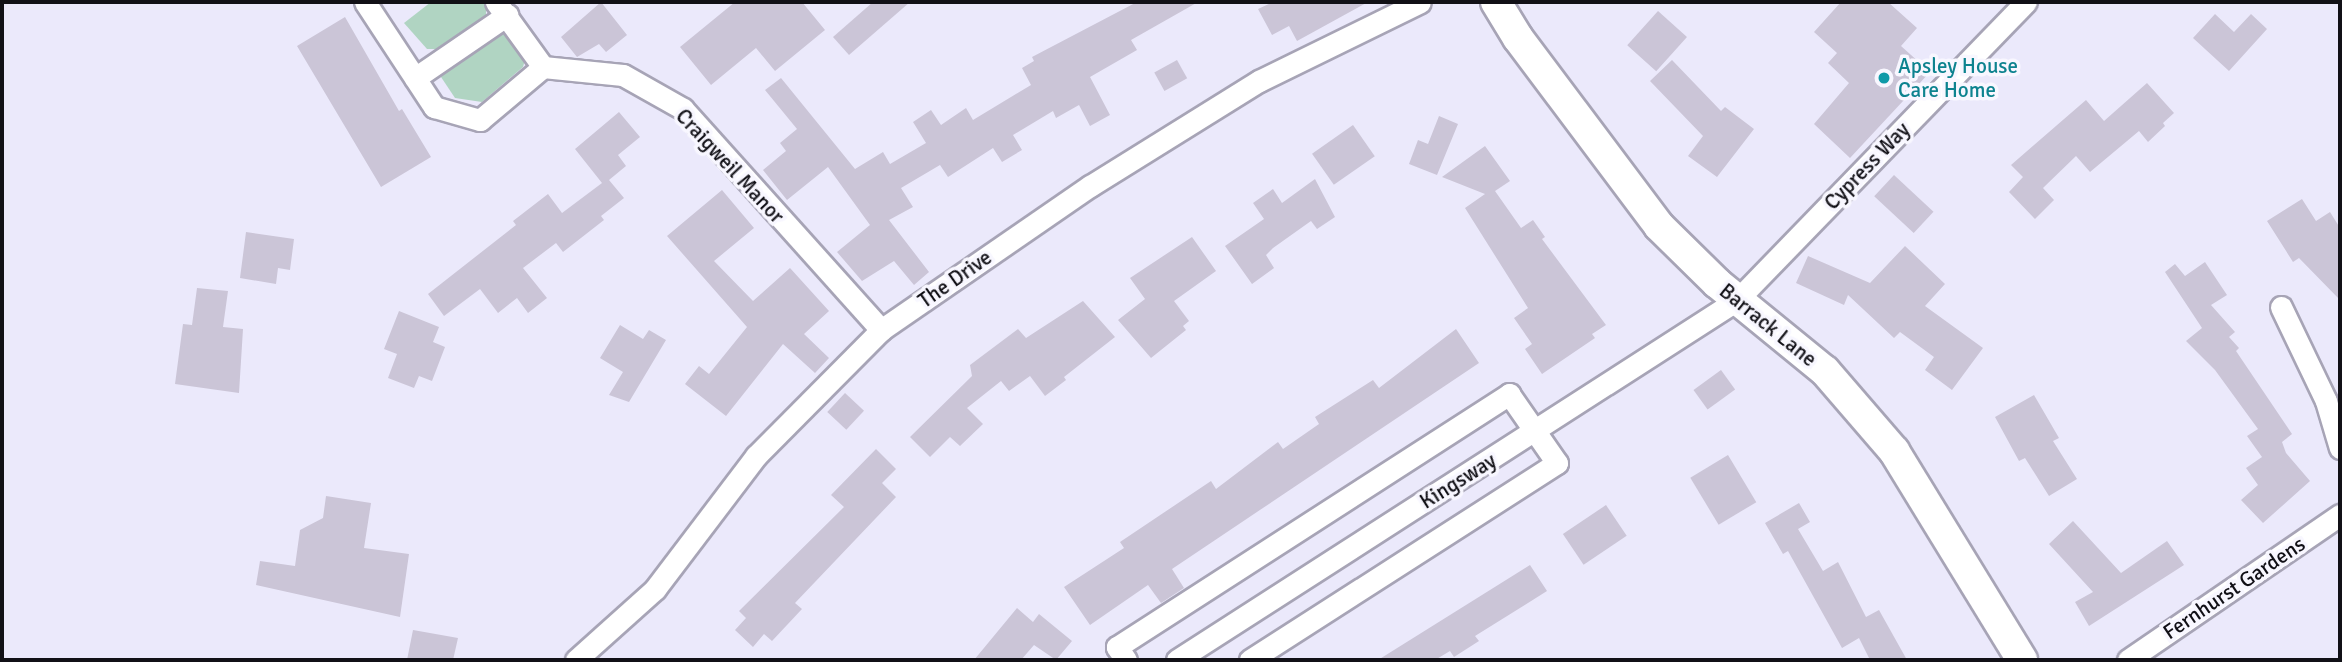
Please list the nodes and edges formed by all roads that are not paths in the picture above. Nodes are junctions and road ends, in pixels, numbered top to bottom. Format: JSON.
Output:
{"nodes":[{"id":1,"x":365,"y":2,"type":"edge"},
{"id":2,"x":1420,"y":2,"type":"edge"},
{"id":3,"x":1496,"y":2,"type":"edge"},
{"id":4,"x":2026,"y":2,"type":"edge"},
{"id":5,"x":501,"y":8,"type":"edge"},
{"id":6,"x":543,"y":67,"type":"junction"},
{"id":7,"x":415,"y":78,"type":"junction"},
{"id":8,"x":1737,"y":300,"type":"junction"},
{"id":9,"x":2281,"y":307,"type":"dead end"},
{"id":10,"x":881,"y":330,"type":"junction"},
{"id":11,"x":1537,"y":431,"type":"junction"},
{"id":12,"x":2340,"y":448,"type":"edge"},
{"id":13,"x":2340,"y":515,"type":"edge"},
{"id":14,"x":576,"y":660,"type":"edge"},
{"id":15,"x":1126,"y":660,"type":"edge"},
{"id":16,"x":1177,"y":660,"type":"edge"},
{"id":17,"x":1250,"y":660,"type":"edge"},
{"id":18,"x":2022,"y":660,"type":"edge"},
{"id":19,"x":2128,"y":660,"type":"edge"}],
"edges":[{"from":1,"to":7,"type":"street"},
{"from":2,"to":10,"type":"street","name":"The Drive"},
{"from":3,"to":8,"type":"street","name":"Barrack Lane"},
{"from":4,"to":8,"type":"street","name":"Cypress Way"},
{"from":5,"to":6,"type":"street"},
{"from":5,"to":7,"type":"street"},
{"from":6,"to":7,"type":"street"},
{"from":6,"to":10,"type":"street","name":"Craigweil Manor"},
{"from":8,"to":11,"type":"street","name":"Kingsway"},
{"from":8,"to":18,"type":"street","name":"Barrack Lane"},
{"from":9,"to":12,"type":"street"},
{"from":10,"to":14,"type":"street","name":"The Drive"},
{"from":11,"to":15,"type":"street"},
{"from":11,"to":16,"type":"street","name":"Kingsway"},
{"from":11,"to":17,"type":"street"},
{"from":13,"to":19,"type":"street","name":"Fernhurst Gardens"}]}
